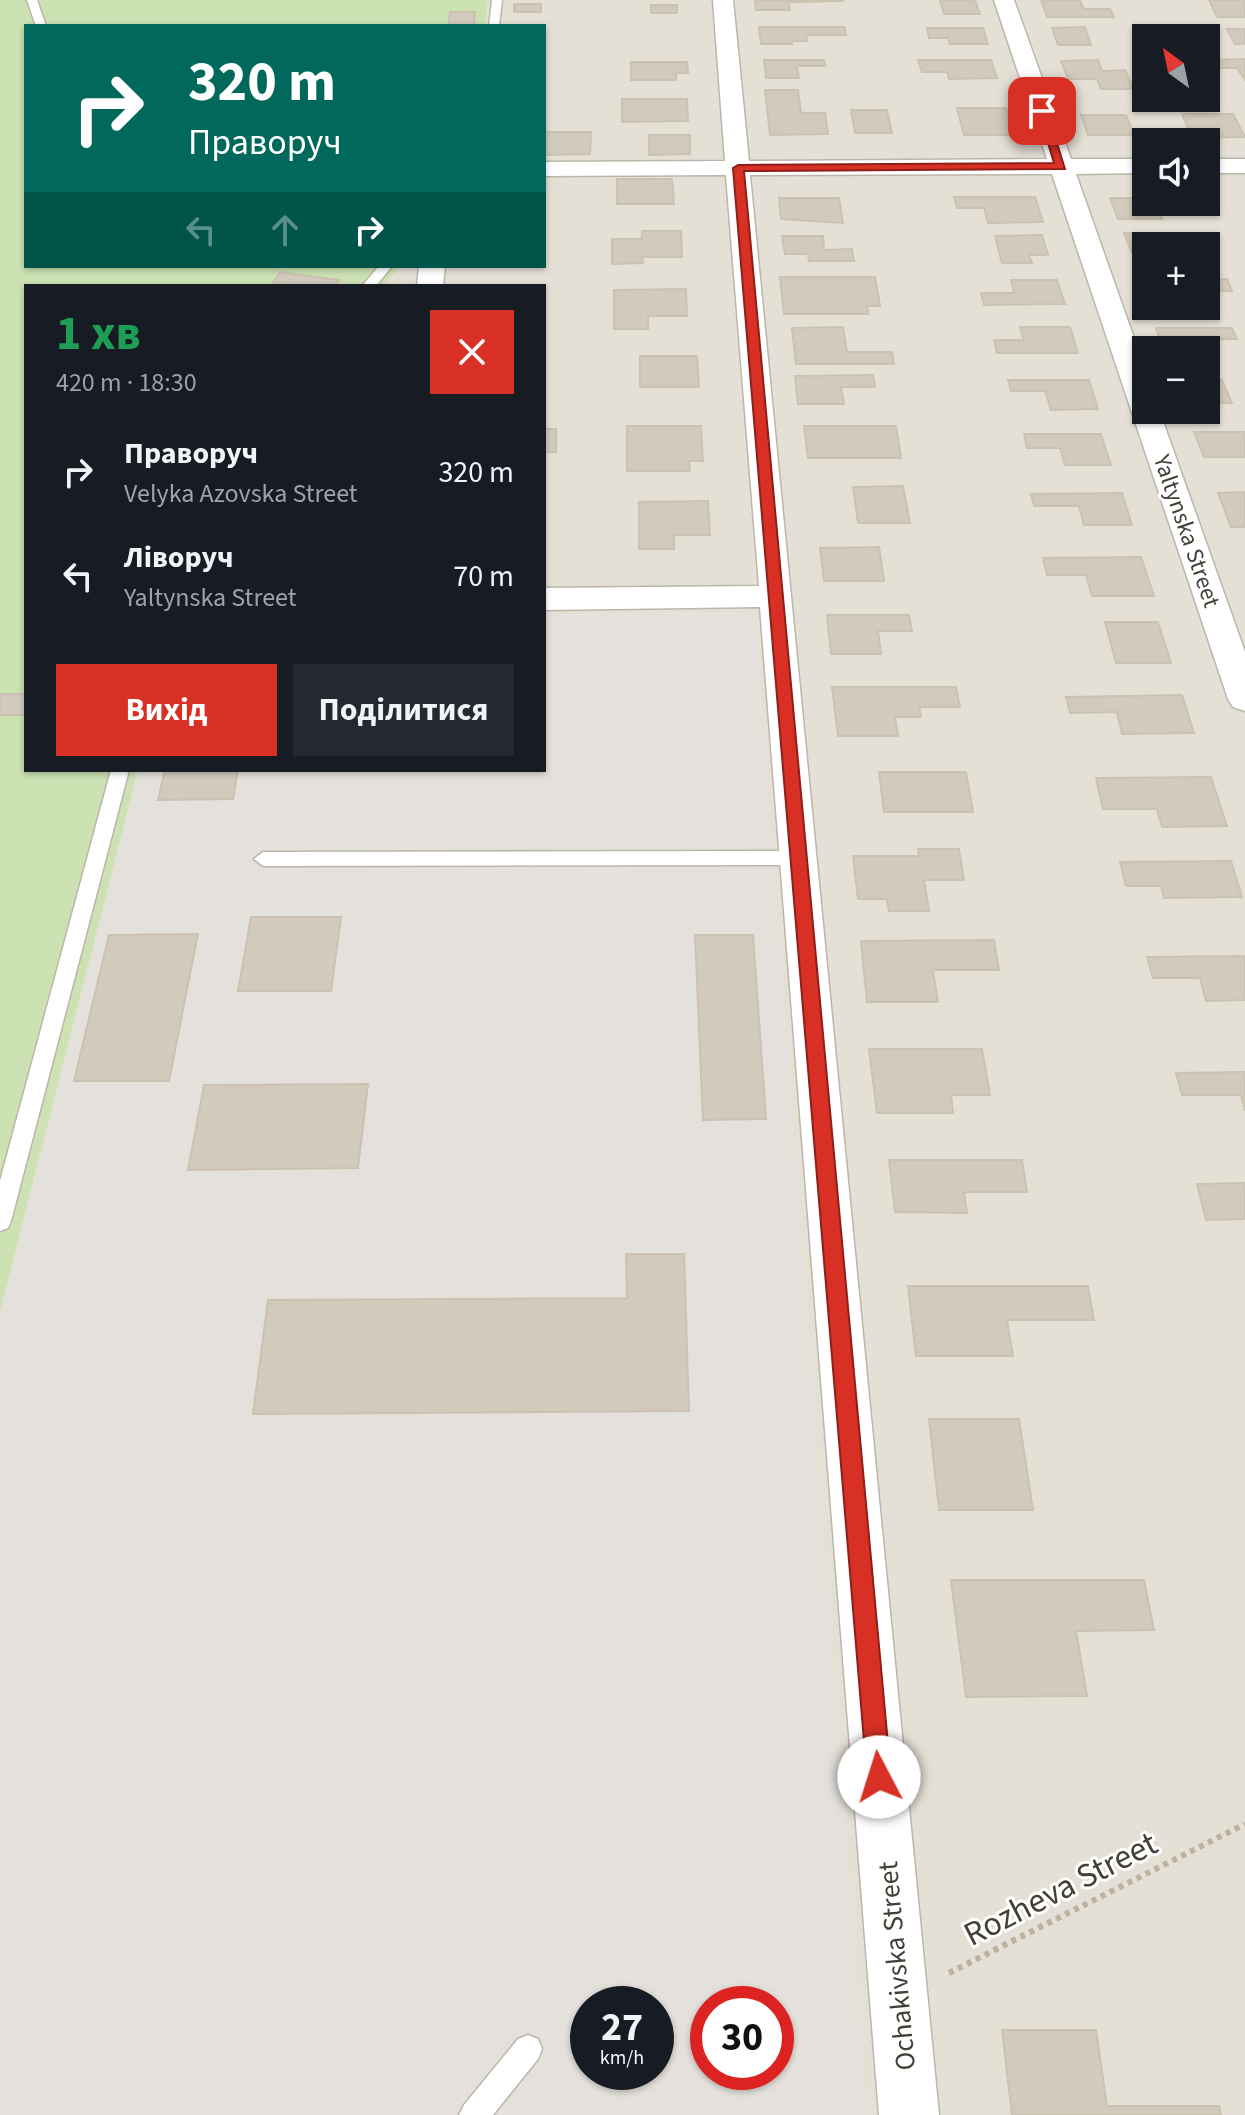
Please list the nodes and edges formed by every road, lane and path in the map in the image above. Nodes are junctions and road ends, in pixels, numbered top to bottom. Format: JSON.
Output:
{"nodes":[{"id":1,"x":32,"y":0,"type":"edge"},
{"id":2,"x":497,"y":0,"type":"edge"},
{"id":3,"x":723,"y":0,"type":"edge"},
{"id":4,"x":1004,"y":0,"type":"edge"},
{"id":5,"x":40,"y":24,"type":"edge"},
{"id":6,"x":494,"y":24,"type":"edge"},
{"id":7,"x":1132,"y":166,"type":"edge"},
{"id":8,"x":1220,"y":166,"type":"edge"},
{"id":9,"x":1245,"y":166,"type":"edge"},
{"id":10,"x":1061,"y":167,"type":"junction"},
{"id":11,"x":738,"y":168,"type":"junction"},
{"id":12,"x":546,"y":169,"type":"edge"},
{"id":13,"x":384,"y":268,"type":"edge"},
{"id":14,"x":371,"y":284,"type":"edge"},
{"id":15,"x":776,"y":596,"type":"junction"},
{"id":16,"x":546,"y":599,"type":"edge"},
{"id":17,"x":1245,"y":699,"type":"edge"},
{"id":18,"x":119,"y":772,"type":"edge"},
{"id":19,"x":799,"y":858,"type":"junction"},
{"id":20,"x":263,"y":859,"type":"dead end"},
{"id":21,"x":0,"y":1221,"type":"edge"},
{"id":22,"x":1245,"y":1824,"type":"edge"},
{"id":23,"x":898,"y":1999,"type":"junction"},
{"id":24,"x":528,"y":2049,"type":"dead end"},
{"id":25,"x":474,"y":2115,"type":"edge"},
{"id":26,"x":909,"y":2115,"type":"edge"}],
"edges":[{"from":1,"to":5,"type":"lane"},
{"from":2,"to":6,"type":"lane"},
{"from":3,"to":11,"type":"street","name":"Ochakivska Street"},
{"from":4,"to":10,"type":"street","name":"Yaltynska Street"},
{"from":7,"to":10,"type":"street"},
{"from":8,"to":9,"type":"street"},
{"from":10,"to":11,"type":"street"},
{"from":10,"to":17,"type":"street","name":"Yaltynska Street"},
{"from":11,"to":12,"type":"street"},
{"from":11,"to":15,"type":"street","name":"Ochakivska Street"},
{"from":13,"to":14,"type":"lane"},
{"from":15,"to":16,"type":"street"},
{"from":15,"to":19,"type":"street","name":"Ochakivska Street"},
{"from":18,"to":21,"type":"lane"},
{"from":19,"to":20,"type":"lane"},
{"from":19,"to":23,"type":"street","name":"Ochakivska Street"},
{"from":22,"to":23,"type":"path","name":"Rozheva Street"},
{"from":23,"to":26,"type":"street","name":"Ochakivska Street"},
{"from":24,"to":25,"type":"lane"}]}
